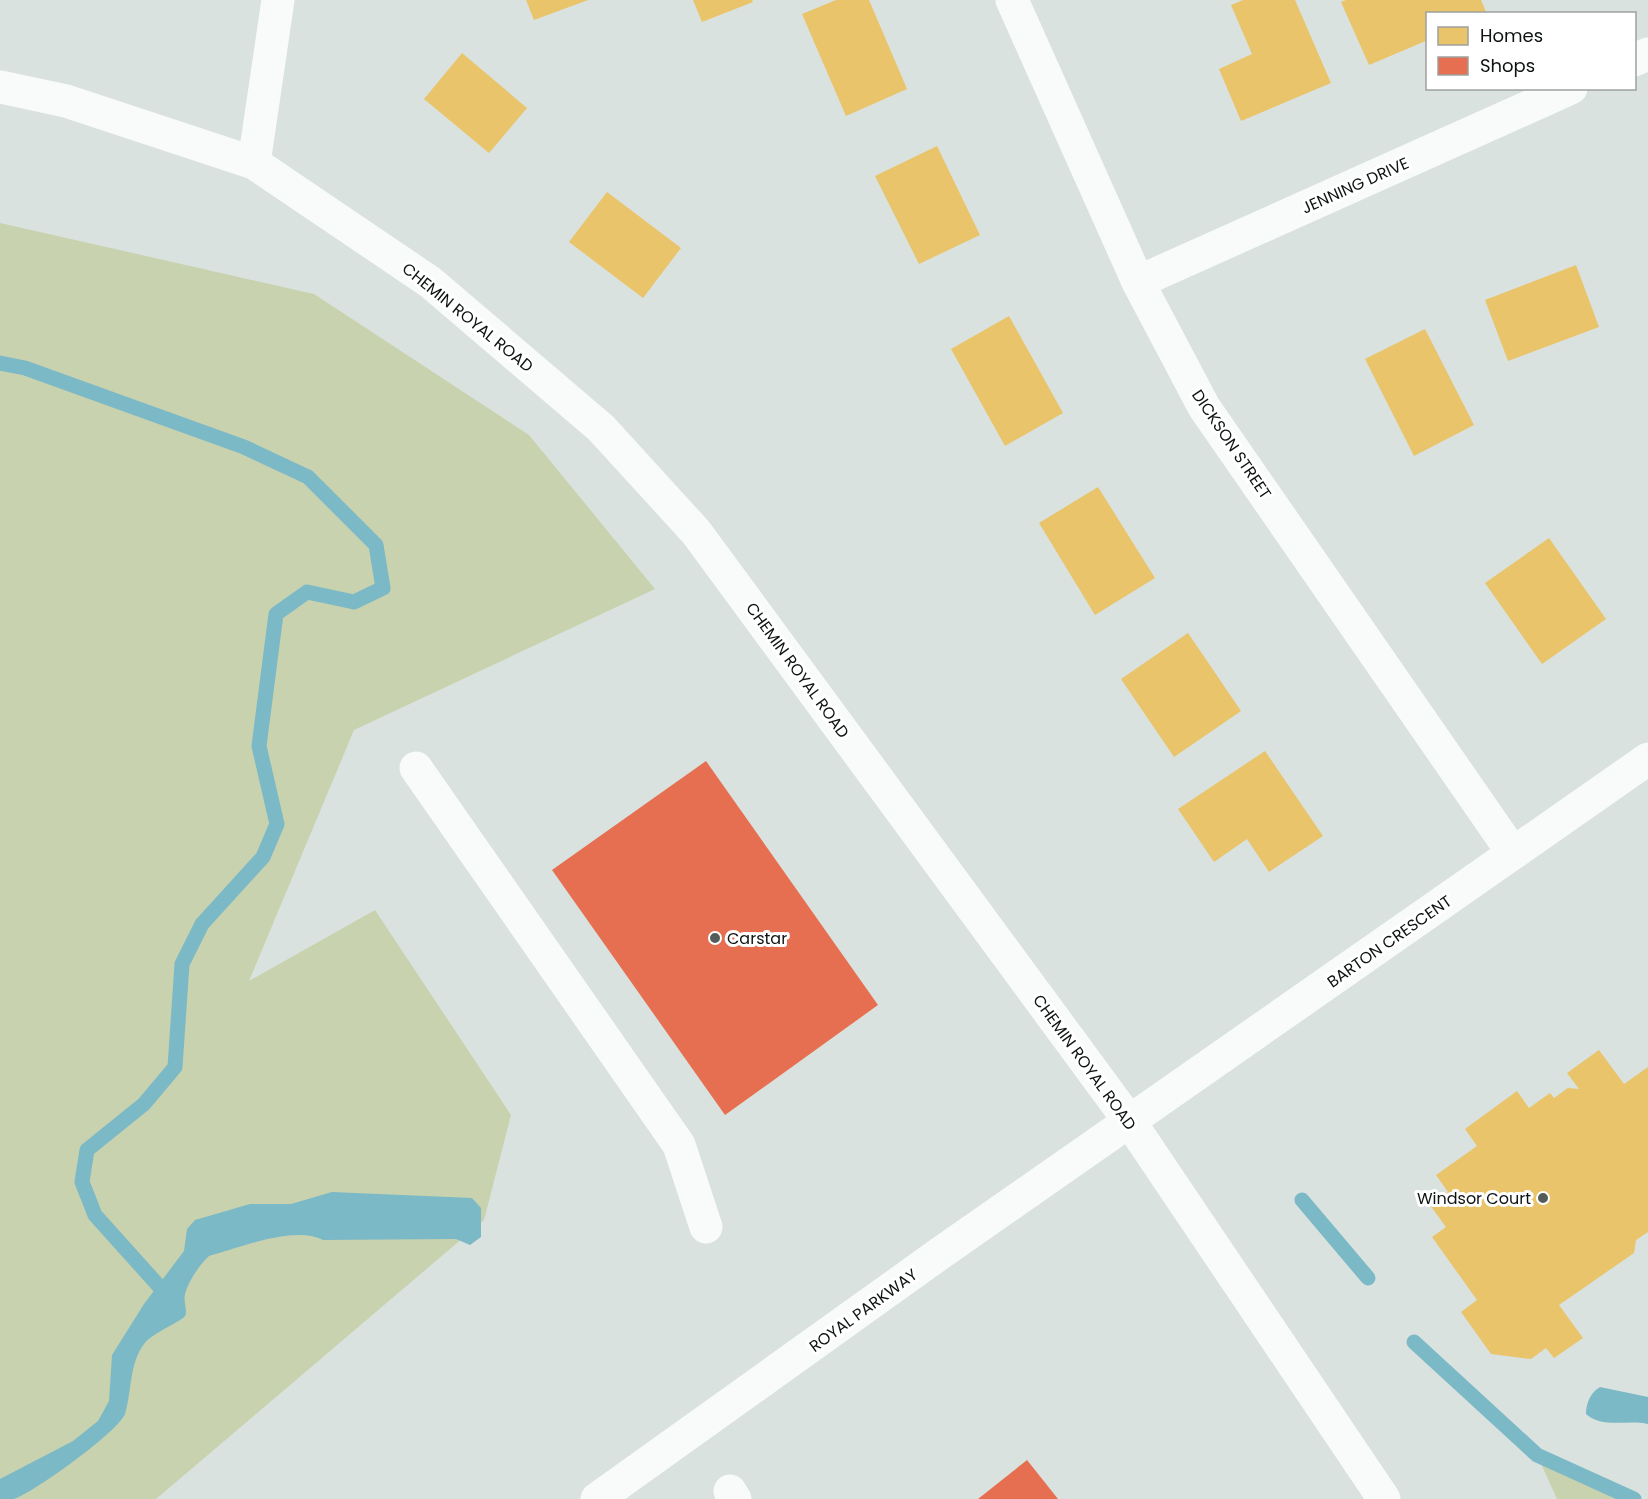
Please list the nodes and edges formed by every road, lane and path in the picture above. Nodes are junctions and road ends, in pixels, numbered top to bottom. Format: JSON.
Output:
{"nodes":[{"id":1,"x":278,"y":0,"type":"edge"},
{"id":2,"x":1012,"y":0,"type":"edge"},
{"id":3,"x":0,"y":87,"type":"edge"},
{"id":4,"x":1567,"y":90,"type":"edge"},
{"id":5,"x":254,"y":163,"type":"junction"},
{"id":6,"x":1138,"y":282,"type":"junction"},
{"id":7,"x":416,"y":768,"type":"dead end"},
{"id":8,"x":1644,"y":769,"type":"edge"},
{"id":9,"x":1513,"y":853,"type":"junction"},
{"id":10,"x":1131,"y":1122,"type":"junction"},
{"id":11,"x":706,"y":1227,"type":"dead end"},
{"id":12,"x":597,"y":1499,"type":"edge"},
{"id":13,"x":1384,"y":1499,"type":"edge"}],
"edges":[{"from":1,"to":5,"type":"street"},
{"from":2,"to":6,"type":"street","name":"DICKSON STREET"},
{"from":3,"to":5,"type":"street","name":"CHEMIN ROYAL ROAD"},
{"from":4,"to":6,"type":"street","name":"JENNING DRIVE"},
{"from":5,"to":10,"type":"street","name":"CHEMIN ROYAL ROAD"},
{"from":6,"to":9,"type":"street","name":"DICKSON STREET"},
{"from":7,"to":11,"type":"street"},
{"from":8,"to":9,"type":"street","name":"BARTON CRESCENT"},
{"from":9,"to":10,"type":"street","name":"BARTON CRESCENT"},
{"from":10,"to":12,"type":"street","name":"ROYAL PARKWAY"},
{"from":10,"to":13,"type":"street","name":"CHEMIN ROYAL ROAD"}]}
